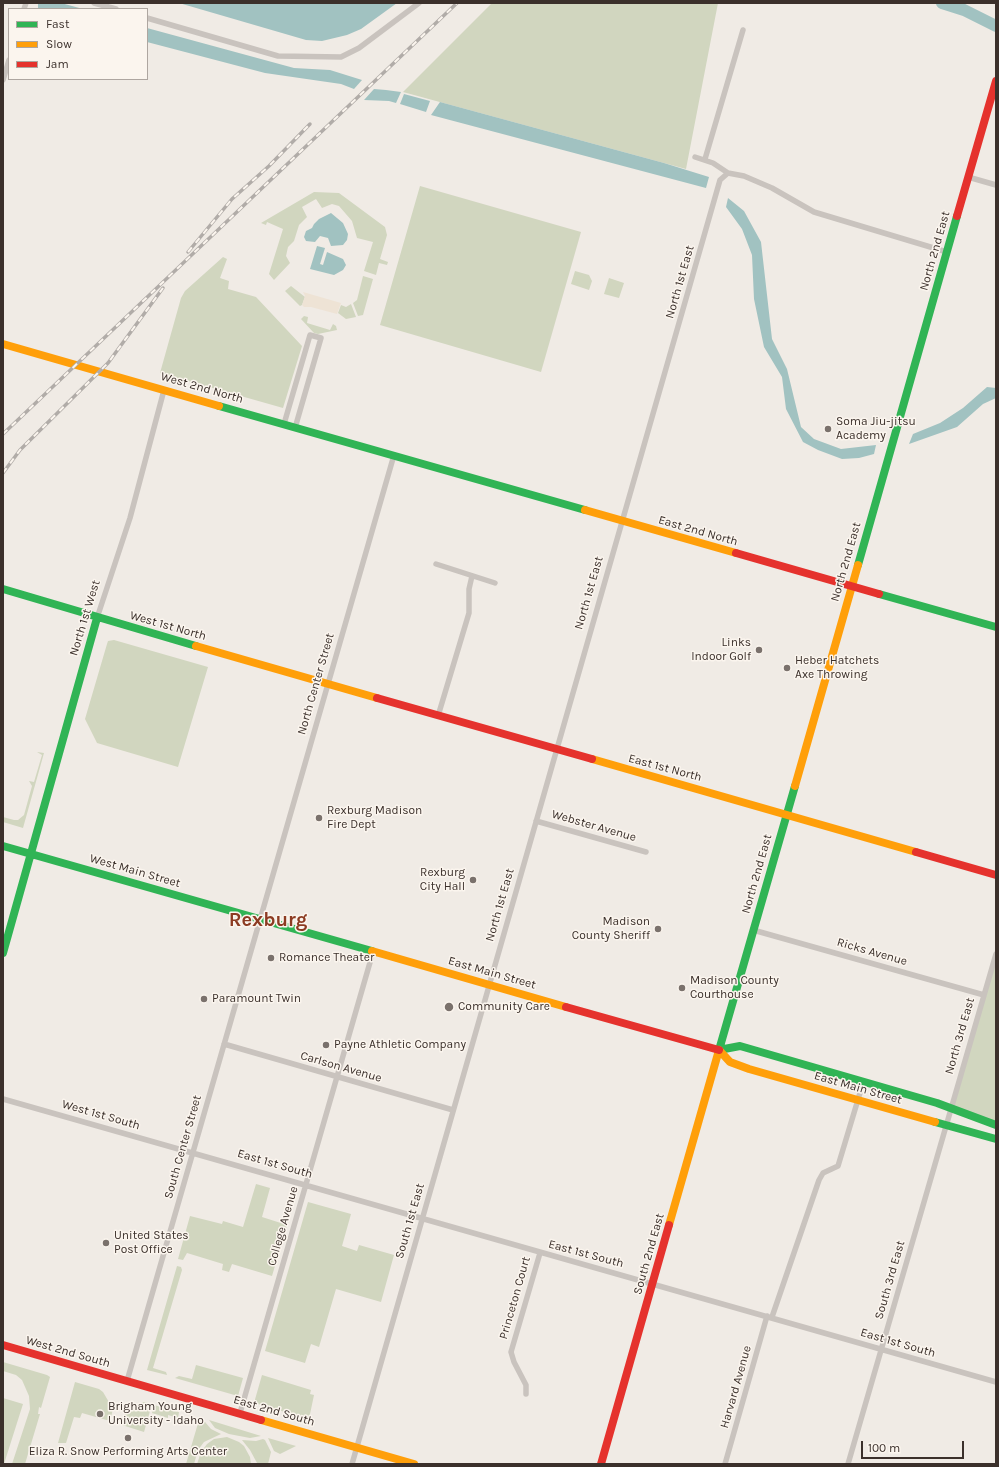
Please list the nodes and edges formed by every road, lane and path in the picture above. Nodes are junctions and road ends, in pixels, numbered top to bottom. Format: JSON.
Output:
{"nodes":[{"id":1,"x":94,"y":3,"type":"edge"},
{"id":2,"x":418,"y":3,"type":"edge"},
{"id":3,"x":112,"y":8,"type":"edge"},
{"id":4,"x":148,"y":18,"type":"edge"},
{"id":5,"x":742,"y":30,"type":"dead end"},
{"id":6,"x":8,"y":63,"type":"edge"},
{"id":7,"x":3,"y":80,"type":"edge"},
{"id":8,"x":996,"y":80,"type":"edge"},
{"id":9,"x":695,"y":157,"type":"dead end"},
{"id":10,"x":706,"y":159,"type":"junction"},
{"id":11,"x":728,"y":173,"type":"junction"},
{"id":12,"x":968,"y":177,"type":"junction"},
{"id":13,"x":996,"y":185,"type":"edge"},
{"id":14,"x":947,"y":252,"type":"junction"},
{"id":15,"x":3,"y":344,"type":"edge"},
{"id":16,"x":164,"y":390,"type":"junction"},
{"id":17,"x":284,"y":424,"type":"junction"},
{"id":18,"x":295,"y":428,"type":"junction"},
{"id":19,"x":394,"y":455,"type":"junction"},
{"id":20,"x":622,"y":521,"type":"junction"},
{"id":21,"x":436,"y":564,"type":"dead end"},
{"id":22,"x":472,"y":576,"type":"junction"},
{"id":23,"x":495,"y":583,"type":"dead end"},
{"id":24,"x":851,"y":587,"type":"junction"},
{"id":25,"x":3,"y":589,"type":"edge"},
{"id":26,"x":97,"y":618,"type":"junction"},
{"id":27,"x":996,"y":627,"type":"edge"},
{"id":28,"x":327,"y":685,"type":"junction"},
{"id":29,"x":438,"y":716,"type":"junction"},
{"id":30,"x":556,"y":750,"type":"junction"},
{"id":31,"x":786,"y":814,"type":"junction"},
{"id":32,"x":536,"y":821,"type":"junction"},
{"id":33,"x":3,"y":846,"type":"edge"},
{"id":34,"x":646,"y":852,"type":"dead end"},
{"id":35,"x":30,"y":854,"type":"junction"},
{"id":36,"x":996,"y":875,"type":"edge"},
{"id":37,"x":260,"y":919,"type":"junction"},
{"id":38,"x":753,"y":930,"type":"junction"},
{"id":39,"x":373,"y":952,"type":"junction"},
{"id":40,"x":3,"y":953,"type":"edge"},
{"id":41,"x":996,"y":954,"type":"edge"},
{"id":42,"x":489,"y":985,"type":"junction"},
{"id":43,"x":984,"y":995,"type":"junction"},
{"id":44,"x":224,"y":1044,"type":"junction"},
{"id":45,"x":719,"y":1050,"type":"junction"},
{"id":46,"x":338,"y":1078,"type":"junction"},
{"id":47,"x":863,"y":1083,"type":"junction"},
{"id":48,"x":3,"y":1099,"type":"edge"},
{"id":49,"x":858,"y":1101,"type":"junction"},
{"id":50,"x":951,"y":1109,"type":"junction"},
{"id":51,"x":452,"y":1110,"type":"junction"},
{"id":52,"x":996,"y":1125,"type":"edge"},
{"id":53,"x":946,"y":1126,"type":"junction"},
{"id":54,"x":996,"y":1139,"type":"edge"},
{"id":55,"x":194,"y":1152,"type":"junction"},
{"id":56,"x":306,"y":1185,"type":"junction"},
{"id":57,"x":422,"y":1219,"type":"junction"},
{"id":58,"x":540,"y":1253,"type":"junction"},
{"id":59,"x":653,"y":1284,"type":"junction"},
{"id":60,"x":770,"y":1317,"type":"junction"},
{"id":61,"x":3,"y":1345,"type":"edge"},
{"id":62,"x":881,"y":1350,"type":"junction"},
{"id":63,"x":127,"y":1381,"type":"junction"},
{"id":64,"x":996,"y":1382,"type":"edge"},
{"id":65,"x":526,"y":1394,"type":"dead end"},
{"id":66,"x":240,"y":1413,"type":"junction"},
{"id":67,"x":356,"y":1447,"type":"junction"},
{"id":68,"x":352,"y":1464,"type":"edge"},
{"id":69,"x":414,"y":1464,"type":"edge"},
{"id":70,"x":601,"y":1464,"type":"edge"},
{"id":71,"x":725,"y":1464,"type":"edge"},
{"id":72,"x":848,"y":1464,"type":"edge"}],
"edges":[{"from":1,"to":3,"type":"street"},
{"from":2,"to":4,"type":"street"},
{"from":5,"to":10,"type":"street"},
{"from":6,"to":7,"type":"street"},
{"from":8,"to":12,"type":"main road","name":"North 2nd East"},
{"from":9,"to":10,"type":"street"},
{"from":10,"to":11,"type":"street"},
{"from":11,"to":14,"type":"street"},
{"from":11,"to":20,"type":"street","name":"North 1st East"},
{"from":12,"to":13,"type":"street"},
{"from":12,"to":14,"type":"main road","name":"North 2nd East"},
{"from":14,"to":24,"type":"main road","name":"North 2nd East"},
{"from":15,"to":16,"type":"main road","name":"West 2nd North"},
{"from":16,"to":17,"type":"main road","name":"West 2nd North"},
{"from":16,"to":26,"type":"street","name":"North 1st West"},
{"from":17,"to":18,"type":"main road","name":"West 2nd North"},
{"from":17,"to":18,"type":"street"},
{"from":18,"to":19,"type":"main road","name":"West 2nd North"},
{"from":19,"to":20,"type":"main road","name":"East 2nd North"},
{"from":19,"to":28,"type":"street","name":"North Center Street"},
{"from":20,"to":24,"type":"main road","name":"East 2nd North"},
{"from":20,"to":30,"type":"street","name":"North 1st East"},
{"from":21,"to":22,"type":"street"},
{"from":22,"to":23,"type":"street"},
{"from":22,"to":29,"type":"street"},
{"from":24,"to":27,"type":"main road","name":"East 2nd North"},
{"from":24,"to":31,"type":"main road","name":"North 2nd East"},
{"from":25,"to":26,"type":"main road","name":"West 1st North"},
{"from":26,"to":28,"type":"main road","name":"West 1st North"},
{"from":26,"to":35,"type":"main road","name":"North 1st West"},
{"from":28,"to":29,"type":"main road","name":"East 1st North"},
{"from":28,"to":37,"type":"street","name":"North Center Street"},
{"from":29,"to":30,"type":"main road","name":"East 1st North"},
{"from":30,"to":31,"type":"main road","name":"East 1st North"},
{"from":30,"to":32,"type":"street","name":"North 1st East"},
{"from":31,"to":36,"type":"main road","name":"East 1st North"},
{"from":31,"to":38,"type":"main road","name":"North 2nd East"},
{"from":32,"to":34,"type":"street","name":"Webster Avenue"},
{"from":32,"to":42,"type":"street","name":"North 1st East"},
{"from":33,"to":35,"type":"main road","name":"West Main Street"},
{"from":35,"to":37,"type":"main road","name":"West Main Street"},
{"from":35,"to":40,"type":"main road","name":"North 1st West"},
{"from":37,"to":39,"type":"main road","name":"East Main Street"},
{"from":37,"to":44,"type":"street","name":"South Center Street"},
{"from":38,"to":43,"type":"street","name":"Ricks Avenue"},
{"from":38,"to":45,"type":"main road","name":"North 2nd East"},
{"from":39,"to":42,"type":"main road","name":"East Main Street"},
{"from":39,"to":46,"type":"street","name":"College Avenue"},
{"from":41,"to":43,"type":"street","name":"North 3rd East"},
{"from":42,"to":45,"type":"main road","name":"East Main Street"},
{"from":42,"to":51,"type":"street","name":"South 1st East"},
{"from":43,"to":50,"type":"street","name":"North 3rd East"},
{"from":44,"to":46,"type":"street","name":"Carlson Avenue"},
{"from":44,"to":55,"type":"street","name":"South Center Street"},
{"from":45,"to":47,"type":"main road","name":"East Main Street"},
{"from":45,"to":49,"type":"main road","name":"East Main Street"},
{"from":45,"to":59,"type":"main road","name":"South 2nd East"},
{"from":46,"to":51,"type":"street","name":"Carlson Avenue"},
{"from":46,"to":56,"type":"street","name":"College Avenue"},
{"from":47,"to":49,"type":"street","name":"Harvard Avenue"},
{"from":47,"to":50,"type":"main road","name":"East Main Street"},
{"from":48,"to":55,"type":"street","name":"West 1st South"},
{"from":49,"to":53,"type":"main road","name":"East Main Street"},
{"from":49,"to":60,"type":"street","name":"Harvard Avenue"},
{"from":50,"to":52,"type":"main road","name":"East Main Street"},
{"from":50,"to":53,"type":"street","name":"North 3rd East"},
{"from":51,"to":57,"type":"street","name":"South 1st East"},
{"from":53,"to":54,"type":"main road","name":"East Main Street"},
{"from":53,"to":62,"type":"street","name":"South 3rd East"},
{"from":55,"to":56,"type":"street","name":"East 1st South"},
{"from":55,"to":63,"type":"street","name":"South Center Street"},
{"from":56,"to":57,"type":"street","name":"East 1st South"},
{"from":56,"to":66,"type":"street","name":"College Avenue"},
{"from":57,"to":58,"type":"street","name":"East 1st South"},
{"from":57,"to":67,"type":"street","name":"South 1st East"},
{"from":58,"to":59,"type":"street","name":"East 1st South"},
{"from":58,"to":65,"type":"street","name":"Princeton Court"},
{"from":59,"to":60,"type":"street","name":"East 1st South"},
{"from":59,"to":70,"type":"main road","name":"South 2nd East"},
{"from":60,"to":62,"type":"street","name":"East 1st South"},
{"from":60,"to":71,"type":"street","name":"Harvard Avenue"},
{"from":61,"to":63,"type":"main road","name":"West 2nd South"},
{"from":62,"to":64,"type":"street","name":"East 1st South"},
{"from":62,"to":72,"type":"street","name":"South 3rd East"},
{"from":63,"to":66,"type":"main road","name":"East 2nd South"},
{"from":66,"to":67,"type":"main road","name":"East 2nd South"},
{"from":67,"to":68,"type":"street","name":"South 1st East"},
{"from":67,"to":69,"type":"main road","name":"East 2nd South"}]}
